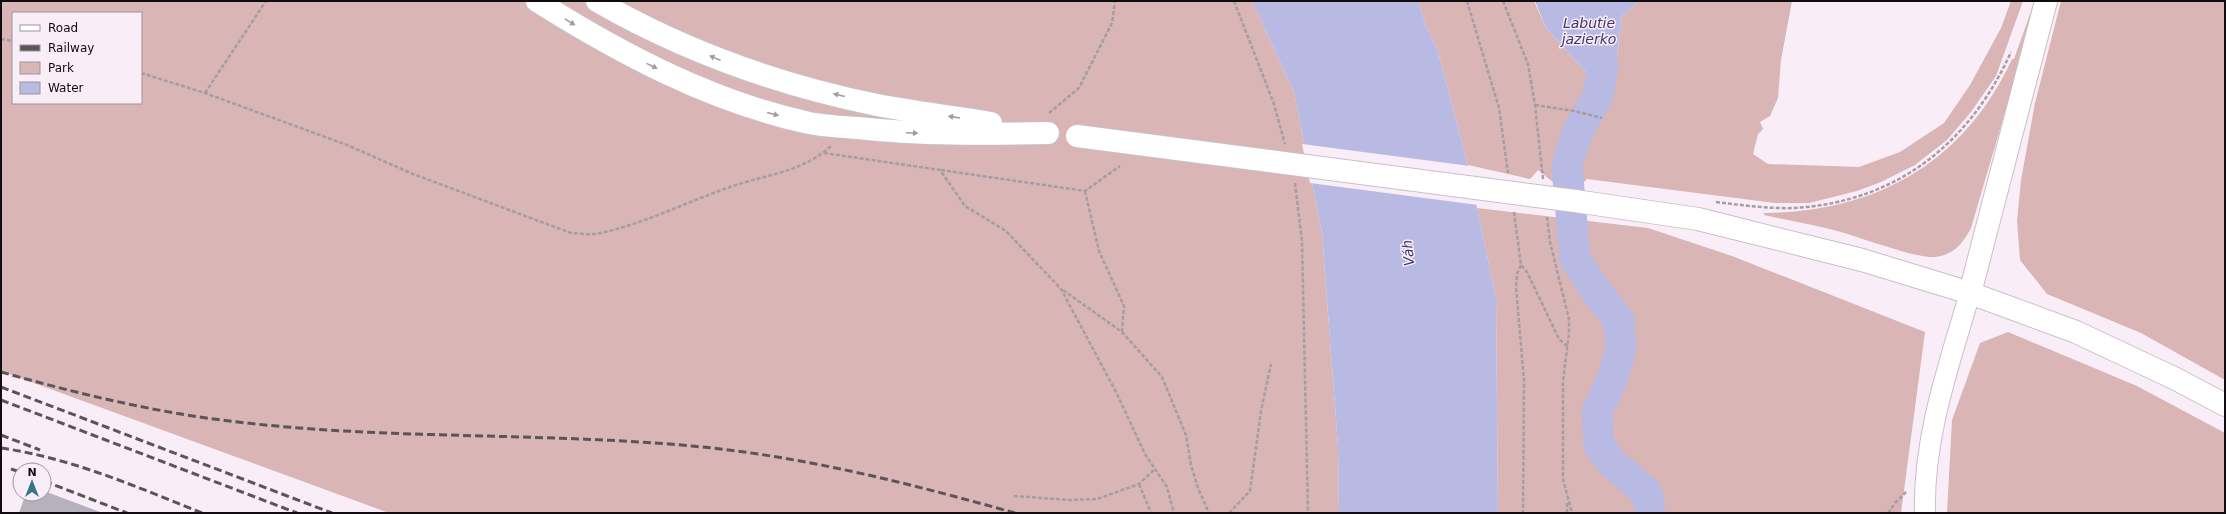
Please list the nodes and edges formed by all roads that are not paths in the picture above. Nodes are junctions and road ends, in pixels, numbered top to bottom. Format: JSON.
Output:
{"nodes":[{"id":1,"x":537,"y":1,"type":"edge"},
{"id":2,"x":597,"y":1,"type":"edge"},
{"id":3,"x":2046,"y":1,"type":"edge"},
{"id":4,"x":1048,"y":123,"type":"junction"},
{"id":5,"x":1970,"y":293,"type":"junction"},
{"id":6,"x":2225,"y":404,"type":"edge"},
{"id":7,"x":1925,"y":513,"type":"edge"}],
"edges":[{"from":1,"to":4,"type":"main road","one_way":true},
{"from":4,"to":2,"type":"main road","one_way":true},
{"from":3,"to":5,"type":"main road"},
{"from":4,"to":5,"type":"main road","bridge":true},
{"from":5,"to":6,"type":"main road"},
{"from":5,"to":7,"type":"street"}]}
